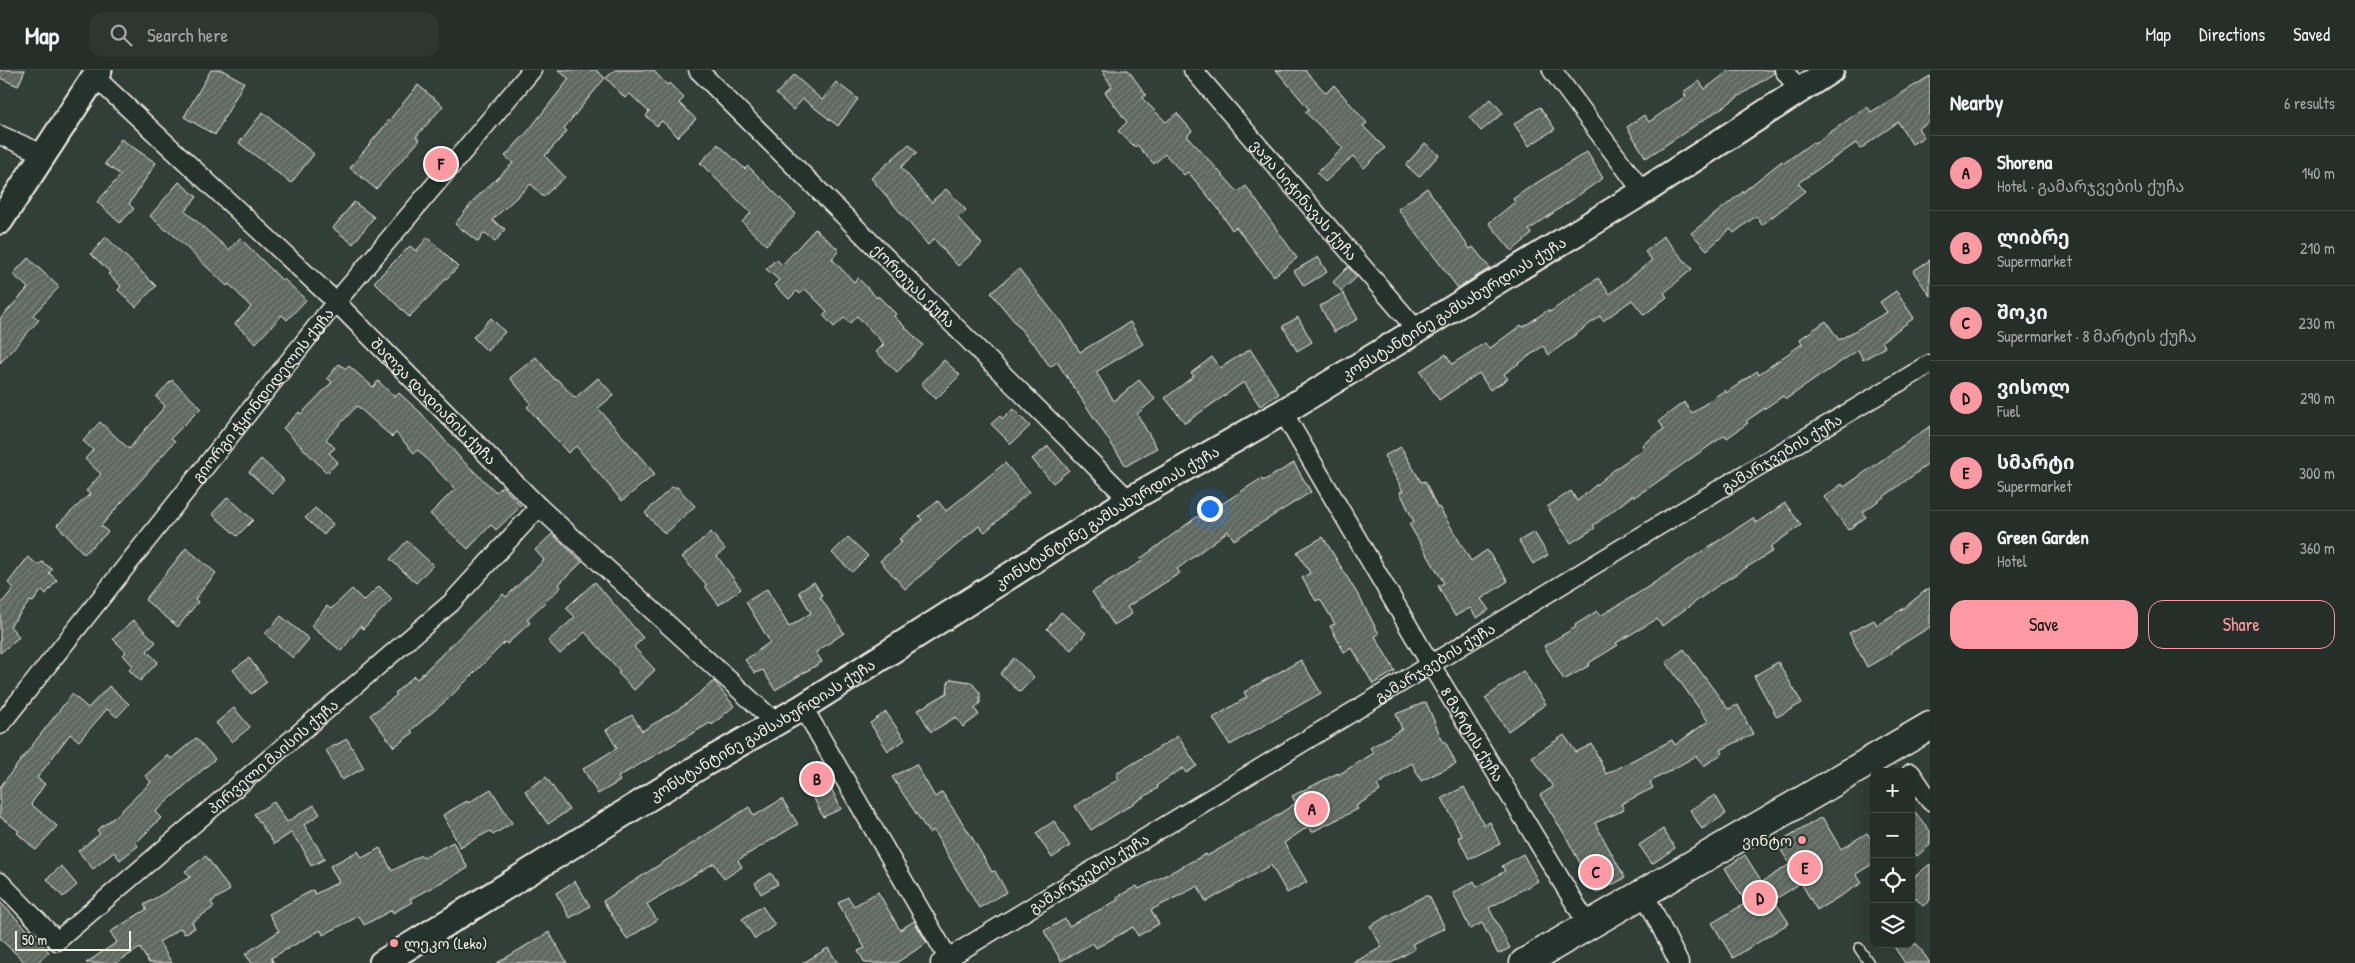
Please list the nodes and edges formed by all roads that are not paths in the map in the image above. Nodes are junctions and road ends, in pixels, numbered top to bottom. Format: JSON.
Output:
{"nodes":[{"id":1,"x":532,"y":70,"type":"edge"},
{"id":2,"x":698,"y":70,"type":"edge"},
{"id":3,"x":1193,"y":70,"type":"edge"},
{"id":4,"x":1552,"y":70,"type":"edge"},
{"id":5,"x":1784,"y":70,"type":"edge"},
{"id":6,"x":1831,"y":70,"type":"edge"},
{"id":7,"x":97,"y":74,"type":"edge"},
{"id":8,"x":1800,"y":92,"type":"junction"},
{"id":9,"x":0,"y":135,"type":"edge"},
{"id":10,"x":43,"y":154,"type":"junction"},
{"id":11,"x":1643,"y":192,"type":"junction"},
{"id":12,"x":0,"y":221,"type":"edge"},
{"id":13,"x":336,"y":302,"type":"junction"},
{"id":14,"x":1416,"y":329,"type":"junction"},
{"id":15,"x":1930,"y":364,"type":"edge"},
{"id":16,"x":1283,"y":412,"type":"junction"},
{"id":17,"x":1129,"y":500,"type":"junction"},
{"id":18,"x":539,"y":507,"type":"junction"},
{"id":19,"x":1431,"y":665,"type":"junction"},
{"id":20,"x":803,"y":707,"type":"junction"},
{"id":21,"x":775,"y":722,"type":"junction"},
{"id":22,"x":0,"y":725,"type":"edge"},
{"id":23,"x":1930,"y":726,"type":"edge"},
{"id":24,"x":1894,"y":747,"type":"junction"},
{"id":25,"x":1908,"y":768,"type":"edge"},
{"id":26,"x":1915,"y":778,"type":"edge"},
{"id":27,"x":1930,"y":801,"type":"edge"},
{"id":28,"x":0,"y":882,"type":"edge"},
{"id":29,"x":1644,"y":893,"type":"junction"},
{"id":30,"x":1588,"y":926,"type":"junction"},
{"id":31,"x":1859,"y":948,"type":"dead end"},
{"id":32,"x":946,"y":961,"type":"edge"},
{"id":33,"x":382,"y":963,"type":"edge"},
{"id":34,"x":1524,"y":963,"type":"edge"},
{"id":35,"x":1679,"y":963,"type":"edge"},
{"id":36,"x":1869,"y":963,"type":"edge"}],
"edges":[{"from":1,"to":13,"type":"street","name":"გიორგი ჭყონდიდელის ქუჩა"},
{"from":2,"to":17,"type":"street","name":"ქორთუას ქუჩა"},
{"from":3,"to":14,"type":"street","name":"ვაჟა სიჭინავას ქუჩა"},
{"from":4,"to":11,"type":"street"},
{"from":5,"to":8,"type":"street"},
{"from":6,"to":8,"type":"main road","name":"კონსტანტინე გამსახურდიას ქუჩა"},
{"from":7,"to":10,"type":"main road"},
{"from":7,"to":13,"type":"street","name":"შალვა დადიანის ქუჩა"},
{"from":8,"to":11,"type":"main road","name":"კონსტანტინე გამსახურდიას ქუჩა"},
{"from":9,"to":10,"type":"street"},
{"from":10,"to":12,"type":"main road"},
{"from":11,"to":14,"type":"main road","name":"კონსტანტინე გამსახურდიას ქუჩა"},
{"from":13,"to":18,"type":"street","name":"შალვა დადიანის ქუჩა"},
{"from":13,"to":22,"type":"street","name":"გიორგი ჭყონდიდელის ქუჩა"},
{"from":14,"to":16,"type":"main road","name":"კონსტანტინე გამსახურდიას ქუჩა"},
{"from":15,"to":19,"type":"street","name":"გამარჯვების ქუჩა"},
{"from":16,"to":17,"type":"main road","name":"კონსტანტინე გამსახურდიას ქუჩა"},
{"from":16,"to":19,"type":"street","name":"8 მარტის ქუჩა"},
{"from":17,"to":20,"type":"main road","name":"კონსტანტინე გამსახურდიას ქუჩა"},
{"from":18,"to":21,"type":"street","name":"შალვა დადიანის ქუჩა"},
{"from":18,"to":28,"type":"street","name":"პირველი მაისის ქუჩა"},
{"from":19,"to":30,"type":"street","name":"8 მარტის ქუჩა"},
{"from":19,"to":32,"type":"street","name":"გამარჯვების ქუჩა"},
{"from":20,"to":21,"type":"main road","name":"კონსტანტინე გამსახურდიას ქუჩა"},
{"from":20,"to":32,"type":"street"},
{"from":21,"to":33,"type":"main road","name":"კონსტანტინე გამსახურდიას ქუჩა"},
{"from":23,"to":24,"type":"highway"},
{"from":24,"to":25,"type":"street"},
{"from":24,"to":29,"type":"highway"},
{"from":26,"to":27,"type":"street"},
{"from":29,"to":30,"type":"highway"},
{"from":29,"to":35,"type":"street"},
{"from":30,"to":34,"type":"highway"},
{"from":31,"to":36,"type":"lane"}]}
